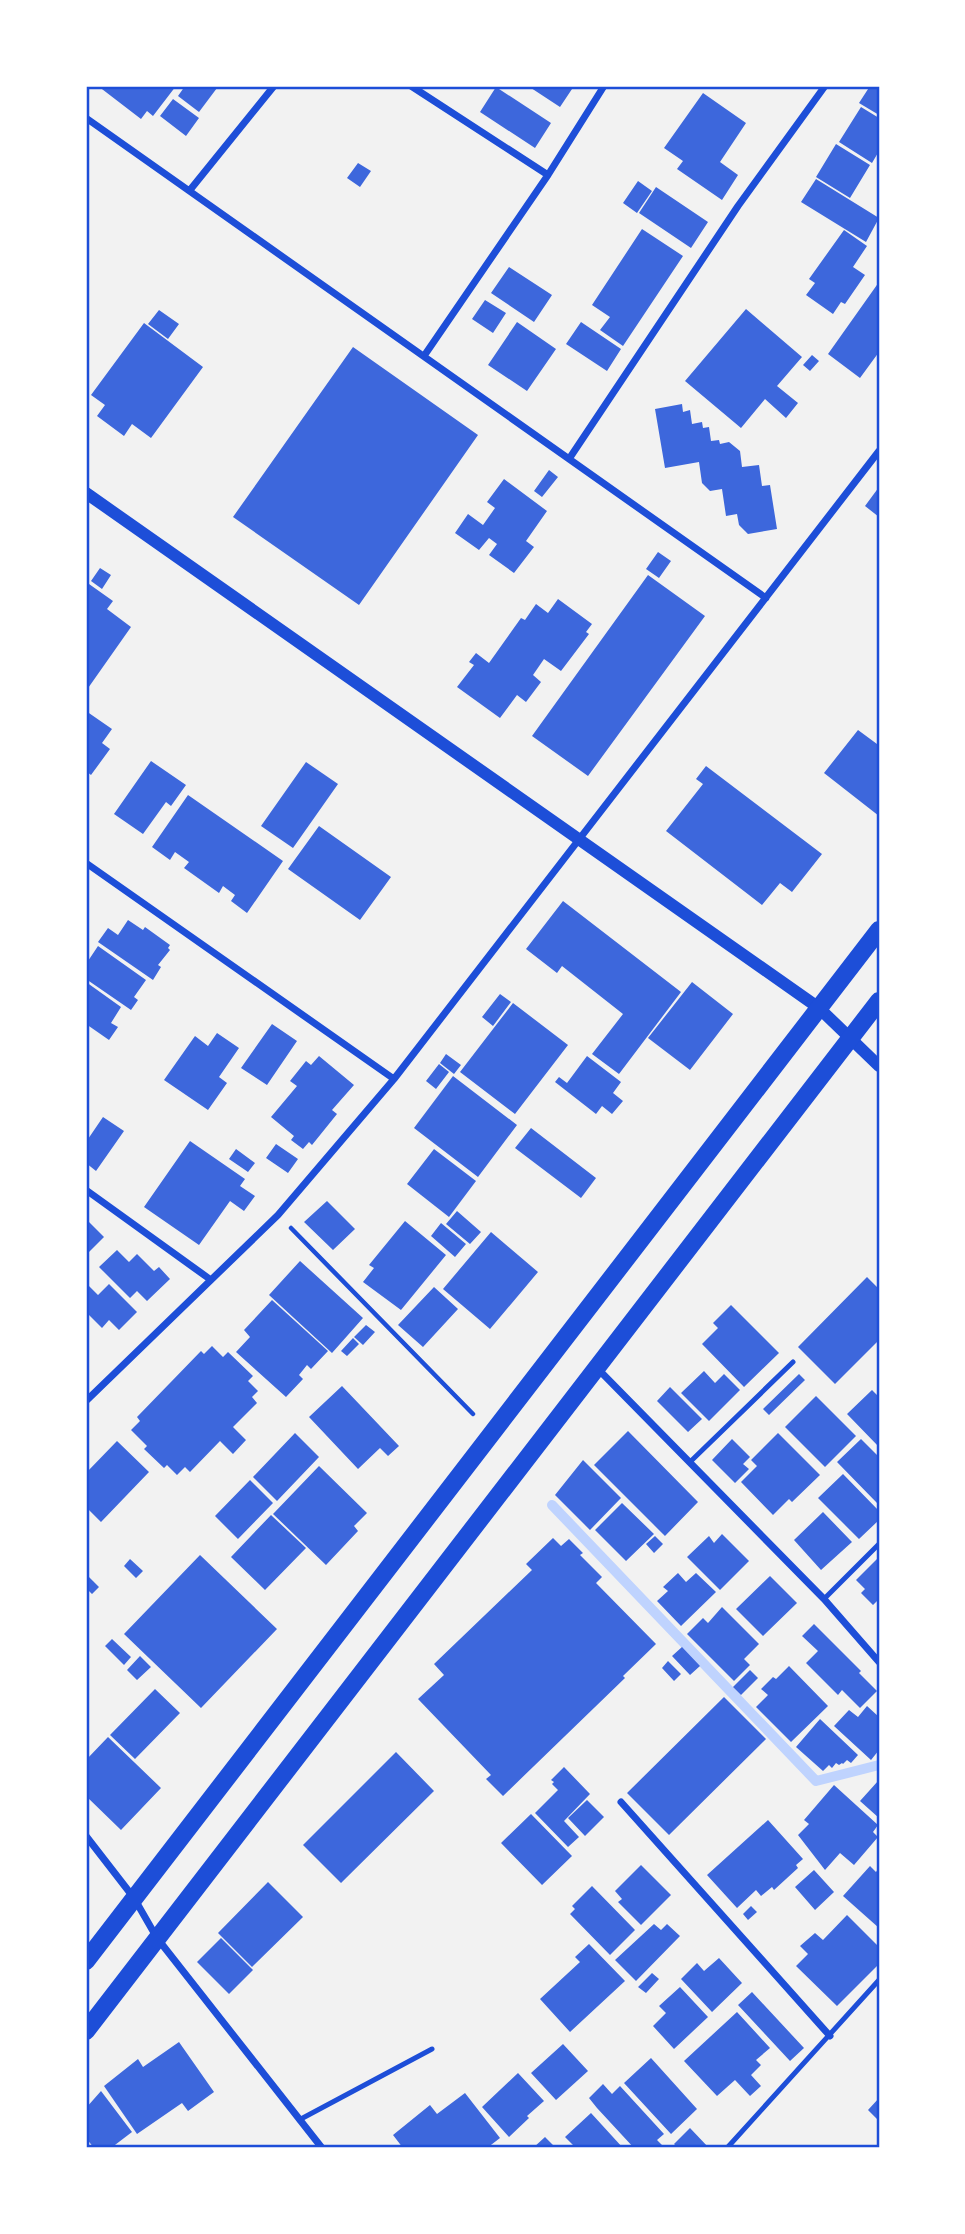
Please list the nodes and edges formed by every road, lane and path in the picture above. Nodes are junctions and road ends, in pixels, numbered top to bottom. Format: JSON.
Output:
{"nodes":[{"id":1,"x":274,"y":86,"type":"edge"},
{"id":2,"x":411,"y":86,"type":"edge"},
{"id":3,"x":604,"y":86,"type":"edge"},
{"id":4,"x":825,"y":86,"type":"edge"},
{"id":5,"x":86,"y":118,"type":"edge"},
{"id":6,"x":548,"y":175,"type":"junction"},
{"id":7,"x":190,"y":190,"type":"junction"},
{"id":8,"x":424,"y":356,"type":"junction"},
{"id":9,"x":879,"y":452,"type":"edge"},
{"id":10,"x":569,"y":459,"type":"junction"},
{"id":11,"x":86,"y":493,"type":"edge"},
{"id":12,"x":766,"y":598,"type":"junction"},
{"id":13,"x":579,"y":839,"type":"junction"},
{"id":14,"x":86,"y":863,"type":"edge"},
{"id":15,"x":879,"y":930,"type":"edge"},
{"id":16,"x":879,"y":1001,"type":"edge"},
{"id":17,"x":819,"y":1008,"type":"junction"},
{"id":18,"x":850,"y":1040,"type":"junction"},
{"id":19,"x":879,"y":1066,"type":"edge"},
{"id":20,"x":394,"y":1079,"type":"junction"},
{"id":21,"x":86,"y":1190,"type":"edge"},
{"id":22,"x":278,"y":1215,"type":"junction"},
{"id":23,"x":211,"y":1280,"type":"junction"},
{"id":24,"x":793,"y":1362,"type":"dead end"},
{"id":25,"x":596,"y":1367,"type":"junction"},
{"id":26,"x":86,"y":1401,"type":"edge"},
{"id":27,"x":492,"y":1434,"type":"junction"},
{"id":28,"x":690,"y":1462,"type":"junction"},
{"id":29,"x":879,"y":1544,"type":"edge"},
{"id":30,"x":824,"y":1599,"type":"junction"},
{"id":31,"x":879,"y":1662,"type":"edge"},
{"id":32,"x":621,"y":1802,"type":"dead end"},
{"id":33,"x":86,"y":1836,"type":"edge"},
{"id":34,"x":134,"y":1898,"type":"junction"},
{"id":35,"x":157,"y":1938,"type":"junction"},
{"id":36,"x":86,"y":1961,"type":"edge"},
{"id":37,"x":879,"y":1980,"type":"edge"},
{"id":38,"x":86,"y":2031,"type":"edge"},
{"id":39,"x":830,"y":2036,"type":"junction"},
{"id":40,"x":432,"y":2049,"type":"dead end"},
{"id":41,"x":299,"y":2120,"type":"junction"},
{"id":42,"x":322,"y":2148,"type":"edge"},
{"id":43,"x":727,"y":2148,"type":"edge"}],
"edges":[{"from":1,"to":7,"type":"street"},
{"from":2,"to":6,"type":"street"},
{"from":3,"to":6,"type":"street"},
{"from":4,"to":10,"type":"street"},
{"from":5,"to":7,"type":"street"},
{"from":6,"to":8,"type":"street"},
{"from":7,"to":8,"type":"street"},
{"from":8,"to":10,"type":"street"},
{"from":9,"to":12,"type":"street"},
{"from":10,"to":12,"type":"street"},
{"from":11,"to":13,"type":"street"},
{"from":12,"to":13,"type":"street"},
{"from":13,"to":17,"type":"street"},
{"from":13,"to":20,"type":"street"},
{"from":14,"to":20,"type":"street"},
{"from":15,"to":17,"type":"main road"},
{"from":16,"to":18,"type":"main road"},
{"from":17,"to":18,"type":"street"},
{"from":17,"to":27,"type":"main road"},
{"from":18,"to":19,"type":"street"},
{"from":18,"to":25,"type":"main road"},
{"from":20,"to":22,"type":"street"},
{"from":21,"to":23,"type":"street"},
{"from":22,"to":23,"type":"street"},
{"from":22,"to":27,"type":"path"},
{"from":23,"to":26,"type":"street"},
{"from":24,"to":28,"type":"lane"},
{"from":25,"to":28,"type":"street"},
{"from":25,"to":35,"type":"main road"},
{"from":27,"to":34,"type":"main road"},
{"from":28,"to":30,"type":"street"},
{"from":29,"to":30,"type":"lane"},
{"from":30,"to":31,"type":"street"},
{"from":32,"to":39,"type":"street"},
{"from":33,"to":34,"type":"street"},
{"from":34,"to":35,"type":"street"},
{"from":34,"to":36,"type":"main road"},
{"from":35,"to":38,"type":"main road"},
{"from":35,"to":41,"type":"street"},
{"from":37,"to":39,"type":"lane"},
{"from":39,"to":43,"type":"lane"},
{"from":40,"to":41,"type":"lane"},
{"from":41,"to":42,"type":"street"}]}
